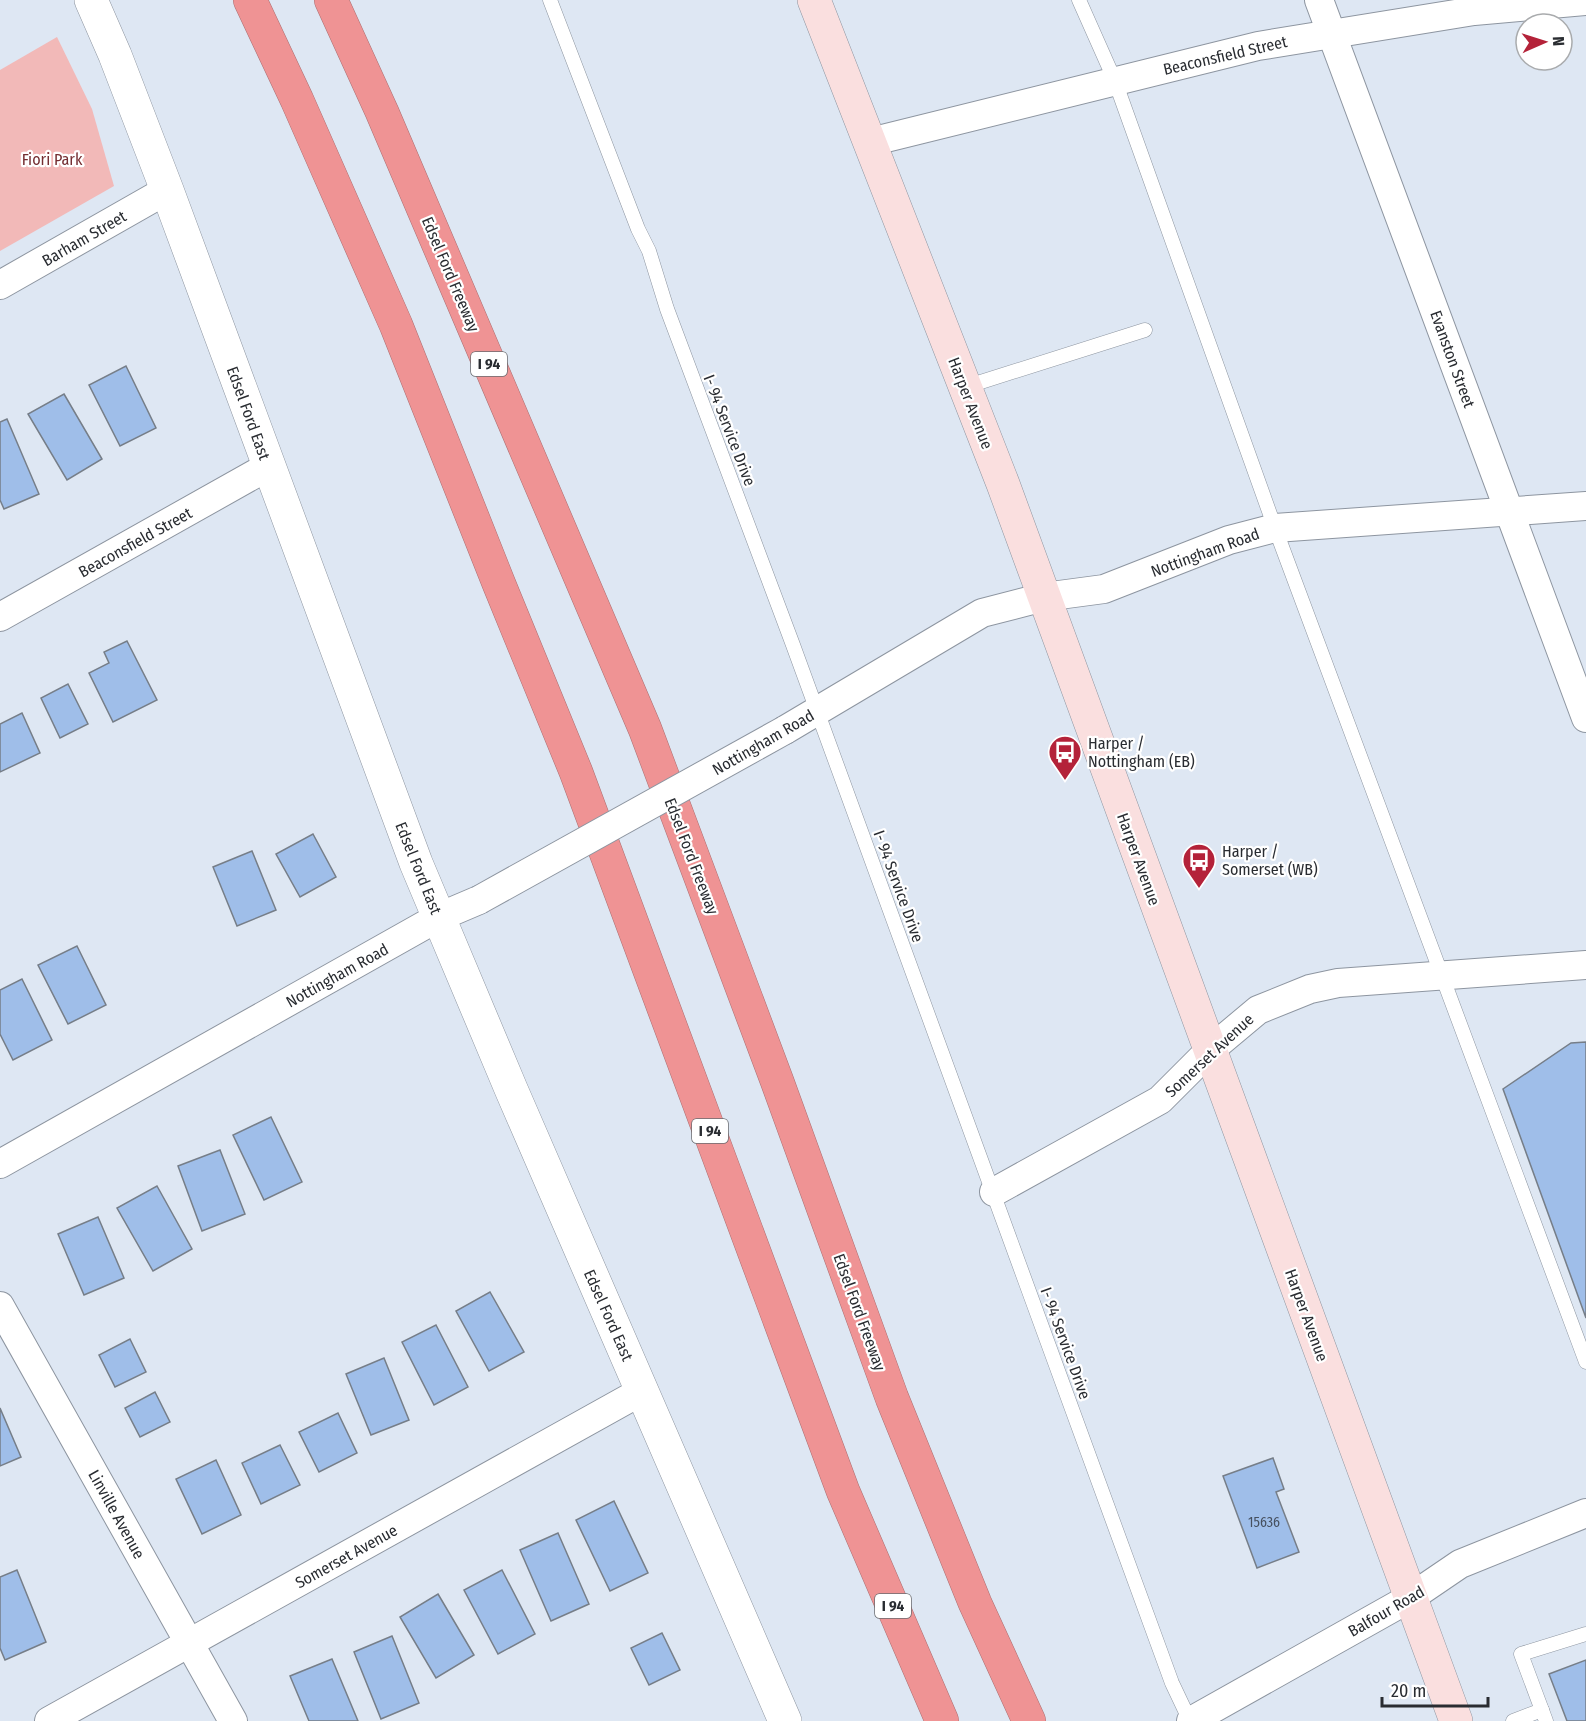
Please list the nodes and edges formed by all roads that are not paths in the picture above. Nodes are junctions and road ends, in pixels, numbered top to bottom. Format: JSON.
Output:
{"nodes":[{"id":1,"x":91,"y":0,"type":"edge"},
{"id":2,"x":250,"y":0,"type":"edge"},
{"id":3,"x":331,"y":0,"type":"edge"},
{"id":4,"x":550,"y":0,"type":"edge"},
{"id":5,"x":814,"y":0,"type":"edge"},
{"id":6,"x":1079,"y":0,"type":"edge"},
{"id":7,"x":1319,"y":0,"type":"edge"},
{"id":8,"x":1586,"y":1,"type":"edge"},
{"id":9,"x":1331,"y":34,"type":"junction"},
{"id":10,"x":1115,"y":81,"type":"junction"},
{"id":11,"x":870,"y":142,"type":"junction"},
{"id":12,"x":167,"y":190,"type":"junction"},
{"id":13,"x":0,"y":285,"type":"edge"},
{"id":14,"x":1145,"y":330,"type":"dead end"},
{"id":15,"x":965,"y":387,"type":"junction"},
{"id":16,"x":269,"y":466,"type":"junction"},
{"id":17,"x":1586,"y":506,"type":"edge"},
{"id":18,"x":1509,"y":511,"type":"junction"},
{"id":19,"x":1275,"y":528,"type":"junction"},
{"id":20,"x":1044,"y":597,"type":"junction"},
{"id":21,"x":0,"y":617,"type":"edge"},
{"id":22,"x":818,"y":711,"type":"junction"},
{"id":23,"x":1586,"y":718,"type":"edge"},
{"id":24,"x":439,"y":917,"type":"junction"},
{"id":25,"x":1586,"y":965,"type":"edge"},
{"id":26,"x":1442,"y":976,"type":"junction"},
{"id":27,"x":1209,"y":1051,"type":"junction"},
{"id":28,"x":0,"y":1164,"type":"edge"},
{"id":29,"x":994,"y":1192,"type":"junction"},
{"id":30,"x":0,"y":1306,"type":"edge"},
{"id":31,"x":1586,"y":1362,"type":"edge"},
{"id":32,"x":642,"y":1391,"type":"junction"},
{"id":33,"x":1585,"y":1517,"type":"edge"},
{"id":34,"x":1410,"y":1598,"type":"junction"},
{"id":35,"x":1586,"y":1634,"type":"edge"},
{"id":36,"x":190,"y":1643,"type":"junction"},
{"id":37,"x":1544,"y":1716,"type":"edge"},
{"id":38,"x":50,"y":1721,"type":"edge"},
{"id":39,"x":233,"y":1721,"type":"edge"},
{"id":40,"x":785,"y":1721,"type":"edge"},
{"id":41,"x":942,"y":1721,"type":"edge"},
{"id":42,"x":1029,"y":1721,"type":"edge"},
{"id":43,"x":1190,"y":1721,"type":"edge"},
{"id":44,"x":1456,"y":1721,"type":"edge"},
{"id":45,"x":1513,"y":1721,"type":"edge"}],
"edges":[{"from":1,"to":12,"type":"street","name":"Edsel Ford East"},
{"from":2,"to":41,"type":"highway","number":"I 94"},
{"from":3,"to":42,"type":"highway","name":"Edsel Ford Freeway","number":"I 94"},
{"from":4,"to":22,"type":"lane","name":"I- 94 Service Drive"},
{"from":5,"to":11,"type":"main road","name":"Harper Avenue"},
{"from":6,"to":10,"type":"lane"},
{"from":7,"to":9,"type":"street","name":"Evanston Street"},
{"from":8,"to":9,"type":"street","name":"Beaconsfield Street"},
{"from":9,"to":10,"type":"street","name":"Beaconsfield Street"},
{"from":9,"to":18,"type":"street","name":"Evanston Street"},
{"from":10,"to":11,"type":"street","name":"Beaconsfield Street"},
{"from":10,"to":19,"type":"lane"},
{"from":11,"to":15,"type":"main road","name":"Harper Avenue"},
{"from":12,"to":13,"type":"street","name":"Barham Street"},
{"from":12,"to":16,"type":"street","name":"Edsel Ford East"},
{"from":14,"to":15,"type":"lane"},
{"from":15,"to":20,"type":"main road","name":"Harper Avenue"},
{"from":16,"to":21,"type":"street","name":"Beaconsfield Street"},
{"from":16,"to":24,"type":"street","name":"Edsel Ford East"},
{"from":17,"to":18,"type":"street","name":"Nottingham Road"},
{"from":18,"to":19,"type":"street","name":"Nottingham Road"},
{"from":18,"to":23,"type":"street","name":"Evanston Street"},
{"from":19,"to":20,"type":"street","name":"Nottingham Road"},
{"from":19,"to":26,"type":"lane"},
{"from":20,"to":22,"type":"street","name":"Nottingham Road"},
{"from":20,"to":27,"type":"main road","name":"Harper Avenue"},
{"from":22,"to":24,"type":"street","name":"Nottingham Road","bridge":true},
{"from":22,"to":29,"type":"lane","name":"I- 94 Service Drive"},
{"from":24,"to":28,"type":"street","name":"Nottingham Road"},
{"from":24,"to":32,"type":"street","name":"Edsel Ford East"},
{"from":25,"to":26,"type":"street","name":"Somerset Avenue"},
{"from":26,"to":27,"type":"street","name":"Somerset Avenue"},
{"from":26,"to":31,"type":"lane"},
{"from":27,"to":29,"type":"street","name":"Somerset Avenue"},
{"from":27,"to":34,"type":"main road","name":"Harper Avenue"},
{"from":29,"to":43,"type":"lane","name":"I- 94 Service Drive"},
{"from":30,"to":36,"type":"street","name":"Linville Avenue"},
{"from":32,"to":36,"type":"street","name":"Somerset Avenue"},
{"from":32,"to":40,"type":"street","name":"Edsel Ford East"},
{"from":33,"to":34,"type":"street","name":"Balfour Road"},
{"from":34,"to":43,"type":"street","name":"Balfour Road"},
{"from":34,"to":44,"type":"main road","name":"Harper Avenue"},
{"from":35,"to":37,"type":"lane"},
{"from":36,"to":38,"type":"street","name":"Somerset Avenue"},
{"from":36,"to":39,"type":"street","name":"Linville Avenue"},
{"from":37,"to":45,"type":"lane"}]}
